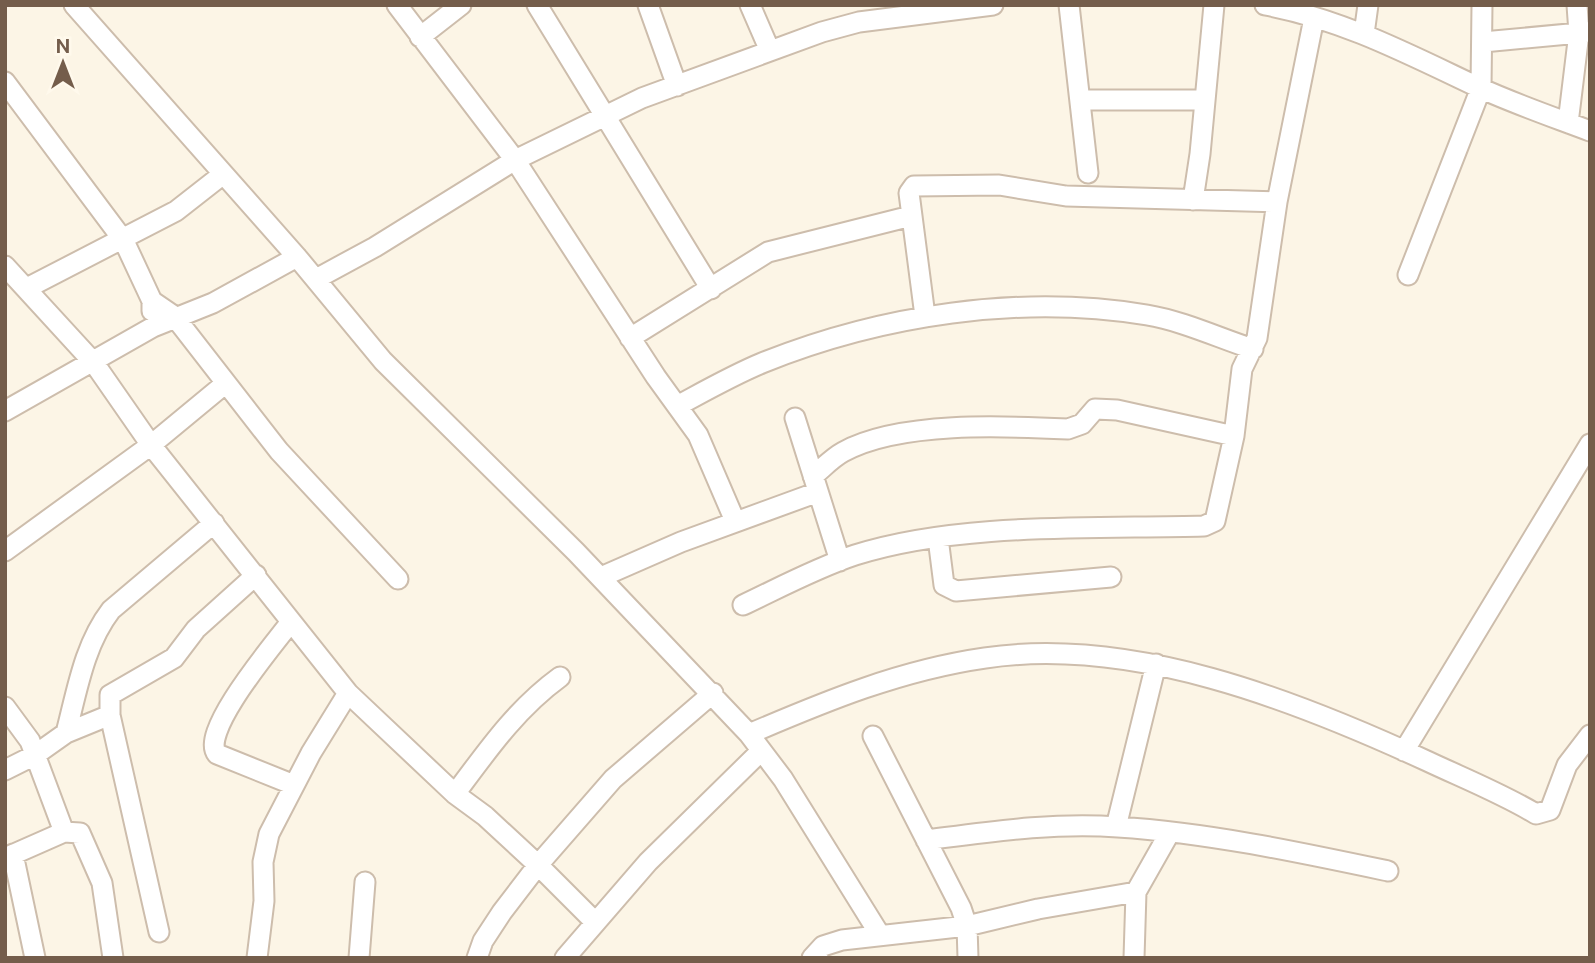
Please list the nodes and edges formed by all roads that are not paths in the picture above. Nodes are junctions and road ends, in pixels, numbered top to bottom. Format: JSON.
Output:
{"nodes":[{"id":1,"x":74,"y":5,"type":"edge"},
{"id":2,"x":397,"y":5,"type":"edge"},
{"id":3,"x":461,"y":5,"type":"edge"},
{"id":4,"x":537,"y":5,"type":"edge"},
{"id":5,"x":648,"y":5,"type":"edge"},
{"id":6,"x":750,"y":5,"type":"edge"},
{"id":7,"x":1069,"y":5,"type":"edge"},
{"id":8,"x":1213,"y":5,"type":"edge"},
{"id":9,"x":1368,"y":5,"type":"edge"},
{"id":10,"x":1482,"y":5,"type":"edge"},
{"id":11,"x":1577,"y":5,"type":"edge"},
{"id":12,"x":987,"y":6,"type":"edge"},
{"id":13,"x":1273,"y":6,"type":"edge"},
{"id":14,"x":1314,"y":18,"type":"junction"},
{"id":15,"x":1584,"y":32,"type":"edge"},
{"id":16,"x":1364,"y":34,"type":"junction"},
{"id":17,"x":420,"y":37,"type":"junction"},
{"id":18,"x":1483,"y":42,"type":"junction"},
{"id":19,"x":770,"y":51,"type":"junction"},
{"id":20,"x":5,"y":82,"type":"edge"},
{"id":21,"x":677,"y":86,"type":"junction"},
{"id":22,"x":1481,"y":88,"type":"junction"},
{"id":23,"x":1080,"y":100,"type":"junction"},
{"id":24,"x":1205,"y":100,"type":"junction"},
{"id":25,"x":606,"y":115,"type":"junction"},
{"id":26,"x":1568,"y":123,"type":"junction"},
{"id":27,"x":1590,"y":131,"type":"edge"},
{"id":28,"x":515,"y":160,"type":"junction"},
{"id":29,"x":1088,"y":173,"type":"dead end"},
{"id":30,"x":222,"y":175,"type":"junction"},
{"id":31,"x":1193,"y":200,"type":"junction"},
{"id":32,"x":1276,"y":202,"type":"junction"},
{"id":33,"x":911,"y":216,"type":"junction"},
{"id":34,"x":124,"y":241,"type":"junction"},
{"id":35,"x":297,"y":257,"type":"junction"},
{"id":36,"x":1408,"y":275,"type":"dead end"},
{"id":37,"x":13,"y":278,"type":"edge"},
{"id":38,"x":316,"y":279,"type":"junction"},
{"id":39,"x":711,"y":289,"type":"junction"},
{"id":40,"x":152,"y":301,"type":"junction"},
{"id":41,"x":174,"y":316,"type":"junction"},
{"id":42,"x":925,"y":316,"type":"junction"},
{"id":43,"x":153,"y":327,"type":"junction"},
{"id":44,"x":630,"y":338,"type":"junction"},
{"id":45,"x":1253,"y":349,"type":"junction"},
{"id":46,"x":94,"y":363,"type":"junction"},
{"id":47,"x":226,"y":383,"type":"junction"},
{"id":48,"x":677,"y":406,"type":"junction"},
{"id":49,"x":5,"y":411,"type":"edge"},
{"id":50,"x":795,"y":418,"type":"dead end"},
{"id":51,"x":1234,"y":436,"type":"junction"},
{"id":52,"x":151,"y":444,"type":"junction"},
{"id":53,"x":1590,"y":444,"type":"edge"},
{"id":54,"x":816,"y":484,"type":"junction"},
{"id":55,"x":735,"y":521,"type":"junction"},
{"id":56,"x":214,"y":523,"type":"junction"},
{"id":57,"x":938,"y":538,"type":"junction"},
{"id":58,"x":5,"y":551,"type":"edge"},
{"id":59,"x":840,"y":561,"type":"junction"},
{"id":60,"x":256,"y":575,"type":"junction"},
{"id":61,"x":601,"y":577,"type":"junction"},
{"id":62,"x":1111,"y":577,"type":"dead end"},
{"id":63,"x":398,"y":579,"type":"dead end"},
{"id":64,"x":743,"y":605,"type":"dead end"},
{"id":65,"x":290,"y":623,"type":"junction"},
{"id":66,"x":1156,"y":664,"type":"junction"},
{"id":67,"x":560,"y":677,"type":"dead end"},
{"id":68,"x":348,"y":693,"type":"junction"},
{"id":69,"x":713,"y":693,"type":"junction"},
{"id":70,"x":5,"y":707,"type":"edge"},
{"id":71,"x":110,"y":715,"type":"junction"},
{"id":72,"x":66,"y":733,"type":"junction"},
{"id":73,"x":749,"y":734,"type":"junction"},
{"id":74,"x":1590,"y":735,"type":"edge"},
{"id":75,"x":873,"y":737,"type":"dead end"},
{"id":76,"x":761,"y":751,"type":"junction"},
{"id":77,"x":1405,"y":751,"type":"junction"},
{"id":78,"x":35,"y":755,"type":"junction"},
{"id":79,"x":5,"y":770,"type":"edge"},
{"id":80,"x":294,"y":785,"type":"junction"},
{"id":81,"x":455,"y":794,"type":"junction"},
{"id":82,"x":1116,"y":827,"type":"junction"},
{"id":83,"x":64,"y":832,"type":"junction"},
{"id":84,"x":1170,"y":832,"type":"junction"},
{"id":85,"x":926,"y":840,"type":"junction"},
{"id":86,"x":9,"y":856,"type":"edge"},
{"id":87,"x":538,"y":865,"type":"junction"},
{"id":88,"x":1388,"y":871,"type":"dead end"},
{"id":89,"x":365,"y":882,"type":"dead end"},
{"id":90,"x":1136,"y":892,"type":"junction"},
{"id":91,"x":594,"y":921,"type":"junction"},
{"id":92,"x":967,"y":926,"type":"junction"},
{"id":93,"x":159,"y":932,"type":"dead end"},
{"id":94,"x":880,"y":935,"type":"junction"},
{"id":95,"x":35,"y":958,"type":"edge"},
{"id":96,"x":113,"y":958,"type":"edge"},
{"id":97,"x":257,"y":958,"type":"edge"},
{"id":98,"x":359,"y":958,"type":"edge"},
{"id":99,"x":477,"y":958,"type":"edge"},
{"id":100,"x":565,"y":958,"type":"edge"},
{"id":101,"x":812,"y":958,"type":"edge"},
{"id":102,"x":968,"y":958,"type":"edge"},
{"id":103,"x":1134,"y":958,"type":"edge"}],
"edges":[{"from":1,"to":30,"type":"street"},
{"from":2,"to":17,"type":"street"},
{"from":3,"to":17,"type":"street"},
{"from":4,"to":25,"type":"street"},
{"from":5,"to":21,"type":"street"},
{"from":6,"to":19,"type":"street"},
{"from":7,"to":23,"type":"street"},
{"from":8,"to":24,"type":"street"},
{"from":9,"to":16,"type":"street"},
{"from":10,"to":18,"type":"street"},
{"from":11,"to":15,"type":"street"},
{"from":12,"to":19,"type":"street"},
{"from":13,"to":14,"type":"street"},
{"from":14,"to":16,"type":"street"},
{"from":14,"to":32,"type":"street"},
{"from":15,"to":18,"type":"street"},
{"from":15,"to":26,"type":"street"},
{"from":16,"to":22,"type":"street"},
{"from":17,"to":28,"type":"street"},
{"from":18,"to":22,"type":"street"},
{"from":19,"to":21,"type":"street"},
{"from":20,"to":34,"type":"street"},
{"from":21,"to":25,"type":"street"},
{"from":22,"to":26,"type":"street"},
{"from":22,"to":36,"type":"street"},
{"from":23,"to":24,"type":"street"},
{"from":23,"to":29,"type":"street"},
{"from":24,"to":31,"type":"street"},
{"from":25,"to":28,"type":"street"},
{"from":25,"to":39,"type":"street"},
{"from":26,"to":27,"type":"street"},
{"from":28,"to":38,"type":"street"},
{"from":28,"to":44,"type":"street"},
{"from":30,"to":34,"type":"street"},
{"from":30,"to":35,"type":"street"},
{"from":31,"to":32,"type":"street"},
{"from":31,"to":33,"type":"street"},
{"from":32,"to":45,"type":"street"},
{"from":33,"to":39,"type":"street"},
{"from":33,"to":42,"type":"street"},
{"from":34,"to":37,"type":"street"},
{"from":34,"to":40,"type":"street"},
{"from":35,"to":38,"type":"street"},
{"from":35,"to":41,"type":"street"},
{"from":37,"to":46,"type":"street"},
{"from":38,"to":61,"type":"street"},
{"from":39,"to":44,"type":"street"},
{"from":40,"to":41,"type":"street"},
{"from":40,"to":43,"type":"street"},
{"from":41,"to":43,"type":"street"},
{"from":41,"to":47,"type":"street"},
{"from":42,"to":45,"type":"street"},
{"from":42,"to":48,"type":"street"},
{"from":43,"to":46,"type":"street"},
{"from":44,"to":48,"type":"street"},
{"from":45,"to":51,"type":"street"},
{"from":46,"to":49,"type":"street"},
{"from":46,"to":52,"type":"street"},
{"from":47,"to":52,"type":"street"},
{"from":47,"to":63,"type":"street"},
{"from":48,"to":55,"type":"street"},
{"from":50,"to":54,"type":"street"},
{"from":51,"to":54,"type":"street"},
{"from":51,"to":57,"type":"street"},
{"from":52,"to":56,"type":"street"},
{"from":52,"to":58,"type":"street"},
{"from":53,"to":77,"type":"street"},
{"from":54,"to":55,"type":"street"},
{"from":54,"to":59,"type":"street"},
{"from":55,"to":61,"type":"street"},
{"from":56,"to":60,"type":"street"},
{"from":56,"to":72,"type":"street"},
{"from":57,"to":59,"type":"street"},
{"from":57,"to":62,"type":"street"},
{"from":59,"to":64,"type":"street"},
{"from":60,"to":65,"type":"street"},
{"from":60,"to":71,"type":"street"},
{"from":61,"to":69,"type":"street"},
{"from":65,"to":68,"type":"street"},
{"from":65,"to":80,"type":"street"},
{"from":66,"to":73,"type":"street"},
{"from":66,"to":77,"type":"street"},
{"from":66,"to":82,"type":"street"},
{"from":67,"to":81,"type":"street"},
{"from":68,"to":80,"type":"street"},
{"from":68,"to":81,"type":"street"},
{"from":69,"to":73,"type":"street"},
{"from":69,"to":87,"type":"street"},
{"from":70,"to":78,"type":"street"},
{"from":71,"to":72,"type":"street"},
{"from":71,"to":93,"type":"street"},
{"from":72,"to":78,"type":"street"},
{"from":73,"to":76,"type":"street"},
{"from":74,"to":77,"type":"street"},
{"from":75,"to":85,"type":"street"},
{"from":76,"to":91,"type":"street"},
{"from":76,"to":94,"type":"street"},
{"from":78,"to":79,"type":"street"},
{"from":78,"to":83,"type":"street"},
{"from":80,"to":97,"type":"street"},
{"from":81,"to":87,"type":"street"},
{"from":82,"to":84,"type":"street"},
{"from":82,"to":85,"type":"street"},
{"from":83,"to":86,"type":"street"},
{"from":83,"to":96,"type":"street"},
{"from":84,"to":88,"type":"street"},
{"from":84,"to":90,"type":"street"},
{"from":85,"to":92,"type":"street"},
{"from":86,"to":95,"type":"street"},
{"from":87,"to":91,"type":"street"},
{"from":87,"to":99,"type":"street"},
{"from":89,"to":98,"type":"street"},
{"from":90,"to":92,"type":"street"},
{"from":90,"to":103,"type":"street"},
{"from":91,"to":100,"type":"street"},
{"from":92,"to":94,"type":"street"},
{"from":92,"to":102,"type":"street"},
{"from":94,"to":101,"type":"street"}]}
